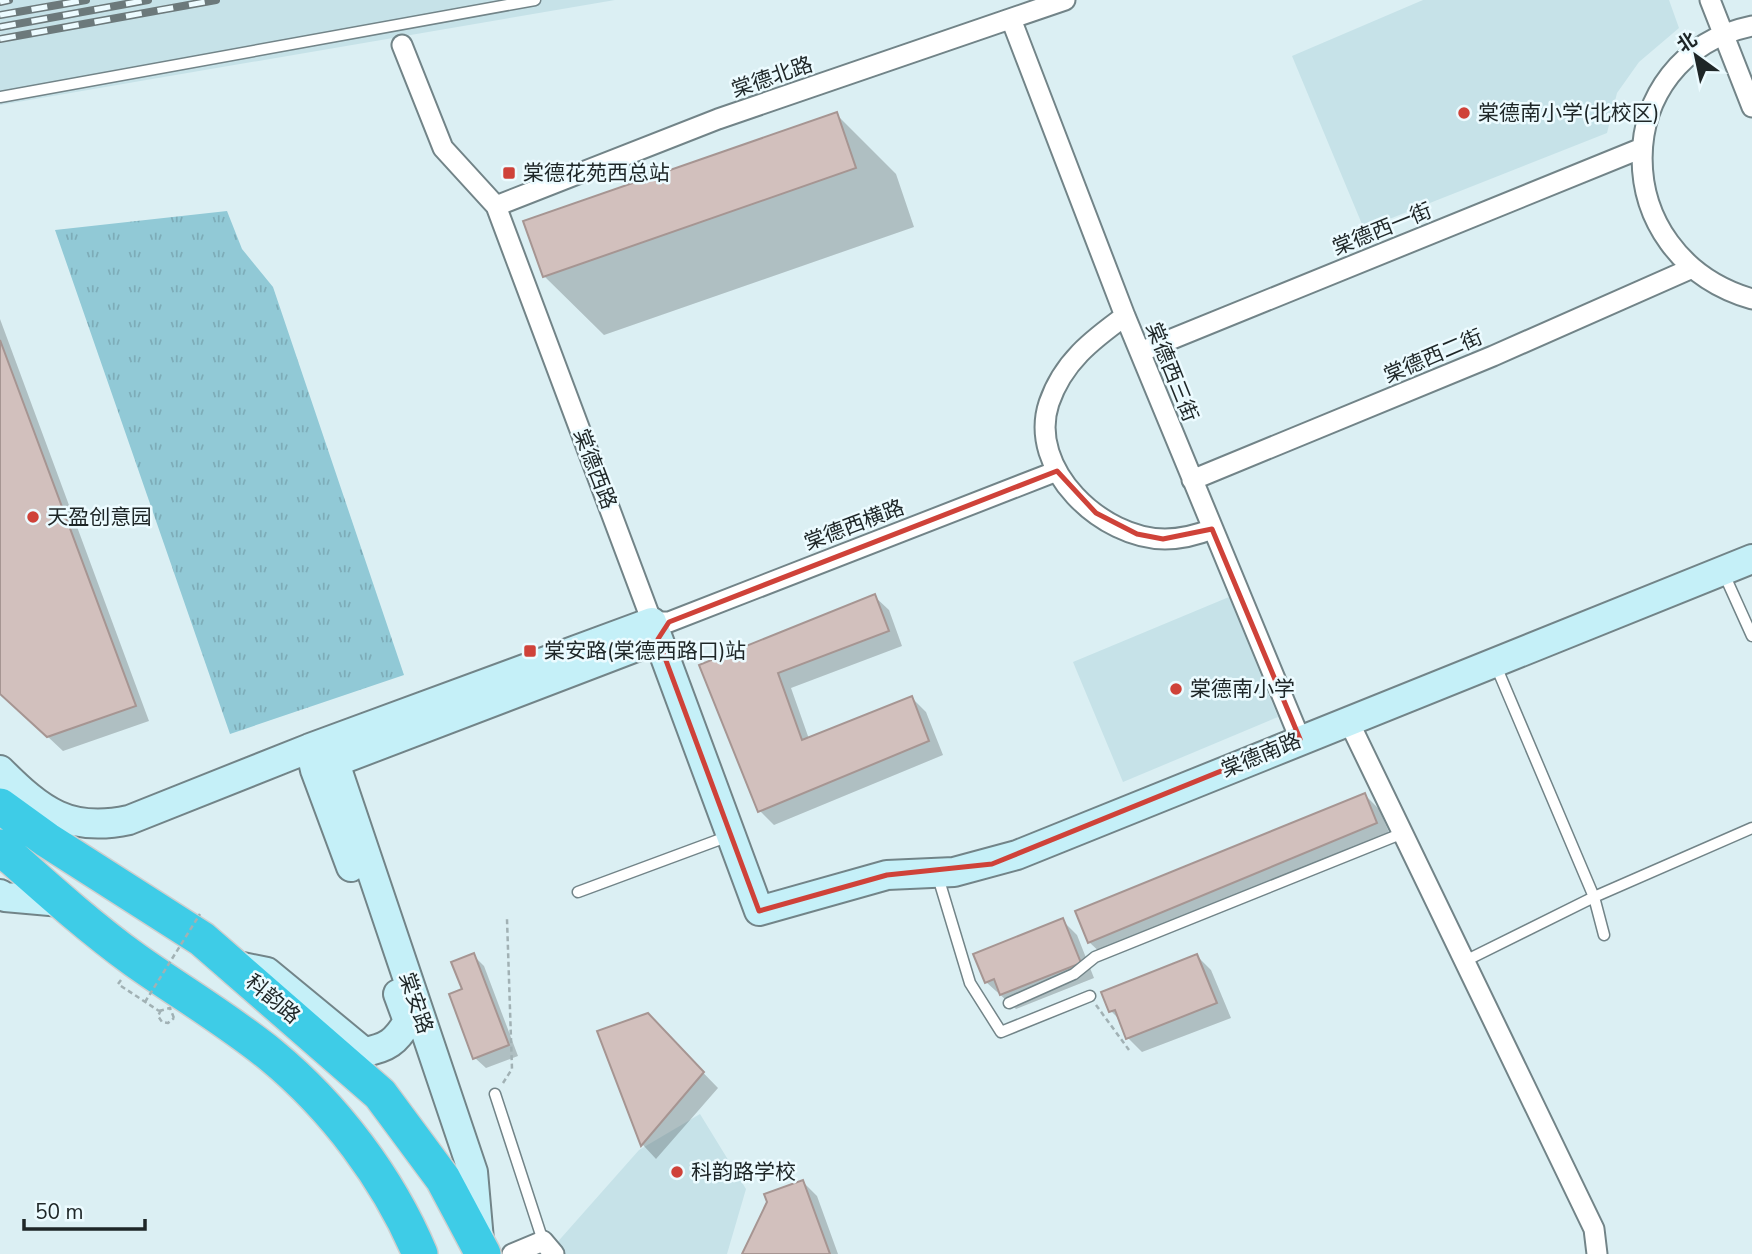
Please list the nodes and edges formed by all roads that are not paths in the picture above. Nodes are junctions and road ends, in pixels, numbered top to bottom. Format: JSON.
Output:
{"nodes":[{"id":1,"x":535,"y":0,"type":"edge"},
{"id":2,"x":1065,"y":0,"type":"edge"},
{"id":3,"x":1710,"y":0,"type":"edge"},
{"id":4,"x":1011,"y":19,"type":"junction"},
{"id":5,"x":1752,"y":26,"type":"edge"},
{"id":6,"x":1723,"y":35,"type":"junction"},
{"id":7,"x":402,"y":45,"type":"dead end"},
{"id":8,"x":0,"y":97,"type":"edge"},
{"id":9,"x":1752,"y":107,"type":"edge"},
{"id":10,"x":1642,"y":148,"type":"junction"},
{"id":11,"x":496,"y":206,"type":"junction"},
{"id":12,"x":1690,"y":269,"type":"junction"},
{"id":13,"x":1752,"y":299,"type":"edge"},
{"id":14,"x":1125,"y":316,"type":"junction"},
{"id":15,"x":1140,"y":352,"type":"junction"},
{"id":16,"x":1057,"y":471,"type":"junction"},
{"id":17,"x":1192,"y":480,"type":"junction"},
{"id":18,"x":1212,"y":529,"type":"junction"},
{"id":19,"x":1752,"y":559,"type":"edge"},
{"id":20,"x":1723,"y":571,"type":"junction"},
{"id":21,"x":660,"y":628,"type":"junction"},
{"id":22,"x":1752,"y":636,"type":"edge"},
{"id":23,"x":1494,"y":661,"type":"junction"},
{"id":24,"x":1348,"y":720,"type":"junction"},
{"id":25,"x":1300,"y":739,"type":"junction"},
{"id":26,"x":320,"y":760,"type":"junction"},
{"id":27,"x":0,"y":770,"type":"edge"},
{"id":28,"x":0,"y":785,"type":"edge"},
{"id":29,"x":0,"y":806,"type":"edge"},
{"id":30,"x":1752,"y":828,"type":"edge"},
{"id":31,"x":1403,"y":834,"type":"junction"},
{"id":32,"x":731,"y":835,"type":"junction"},
{"id":33,"x":47,"y":840,"type":"junction"},
{"id":34,"x":0,"y":847,"type":"edge"},
{"id":35,"x":937,"y":873,"type":"junction"},
{"id":36,"x":578,"y":892,"type":"dead end"},
{"id":37,"x":0,"y":894,"type":"edge"},
{"id":38,"x":1594,"y":898,"type":"junction"},
{"id":39,"x":61,"y":902,"type":"junction"},
{"id":40,"x":760,"y":911,"type":"joint"},
{"id":41,"x":1604,"y":934,"type":"dead end"},
{"id":42,"x":1465,"y":961,"type":"junction"},
{"id":43,"x":233,"y":965,"type":"junction"},
{"id":44,"x":1090,"y":996,"type":"road end"},
{"id":45,"x":1009,"y":1003,"type":"dead end"},
{"id":46,"x":495,"y":1094,"type":"road end"},
{"id":47,"x":549,"y":1247,"type":"edge"},
{"id":48,"x":491,"y":1252,"type":"edge"},
{"id":49,"x":420,"y":1254,"type":"edge"},
{"id":50,"x":1597,"y":1254,"type":"edge"}],
"edges":[{"from":1,"to":8,"type":"lane"},
{"from":2,"to":4,"type":"street","name":"棠德北路"},
{"from":3,"to":6,"type":"street"},
{"from":4,"to":11,"type":"street","name":"棠德北路"},
{"from":4,"to":14,"type":"street","name":"棠德西三街"},
{"from":5,"to":6,"type":"street"},
{"from":6,"to":9,"type":"street"},
{"from":6,"to":10,"type":"street"},
{"from":7,"to":11,"type":"street","name":"棠德西路"},
{"from":10,"to":12,"type":"street"},
{"from":10,"to":15,"type":"street","name":"棠德西一街"},
{"from":11,"to":21,"type":"street","name":"棠德西路"},
{"from":12,"to":13,"type":"street"},
{"from":12,"to":17,"type":"street","name":"棠德西二街"},
{"from":14,"to":15,"type":"street","name":"棠德西三街"},
{"from":14,"to":16,"type":"street"},
{"from":15,"to":17,"type":"street","name":"棠德西三街"},
{"from":16,"to":18,"type":"street"},
{"from":16,"to":21,"type":"street","name":"棠德西横路"},
{"from":17,"to":18,"type":"street","name":"棠德西三街"},
{"from":18,"to":25,"type":"street","name":"棠德西三街"},
{"from":19,"to":20,"type":"street","name":"棠德南路"},
{"from":20,"to":22,"type":"lane"},
{"from":20,"to":23,"type":"street","name":"棠德南路"},
{"from":21,"to":26,"type":"street"},
{"from":21,"to":32,"type":"street","name":"棠德西路"},
{"from":23,"to":24,"type":"street","name":"棠德南路"},
{"from":23,"to":38,"type":"lane"},
{"from":24,"to":25,"type":"street","name":"棠德南路"},
{"from":24,"to":31,"type":"street"},
{"from":25,"to":35,"type":"street","name":"棠德南路"},
{"from":26,"to":27,"type":"street"},
{"from":26,"to":43,"type":"street","name":"棠安路"},
{"from":26,"to":48,"type":"street","name":"棠安路"},
{"from":28,"to":33,"type":"street"},
{"from":29,"to":33,"type":"highway","name":"科韵路"},
{"from":30,"to":38,"type":"lane"},
{"from":31,"to":42,"type":"street"},
{"from":31,"to":45,"type":"lane"},
{"from":32,"to":36,"type":"lane"},
{"from":32,"to":40,"type":"street","name":"棠德西路"},
{"from":33,"to":43,"type":"highway","name":"科韵路"},
{"from":34,"to":39,"type":"highway"},
{"from":35,"to":40,"type":"street","name":"棠德南路"},
{"from":35,"to":44,"type":"lane"},
{"from":37,"to":39,"type":"street"},
{"from":38,"to":41,"type":"lane"},
{"from":38,"to":42,"type":"lane"},
{"from":39,"to":49,"type":"highway"},
{"from":42,"to":50,"type":"street"},
{"from":43,"to":48,"type":"highway","name":"科韵路"},
{"from":46,"to":47,"type":"lane"},
{"from":47,"to":48,"type":"street"}]}
